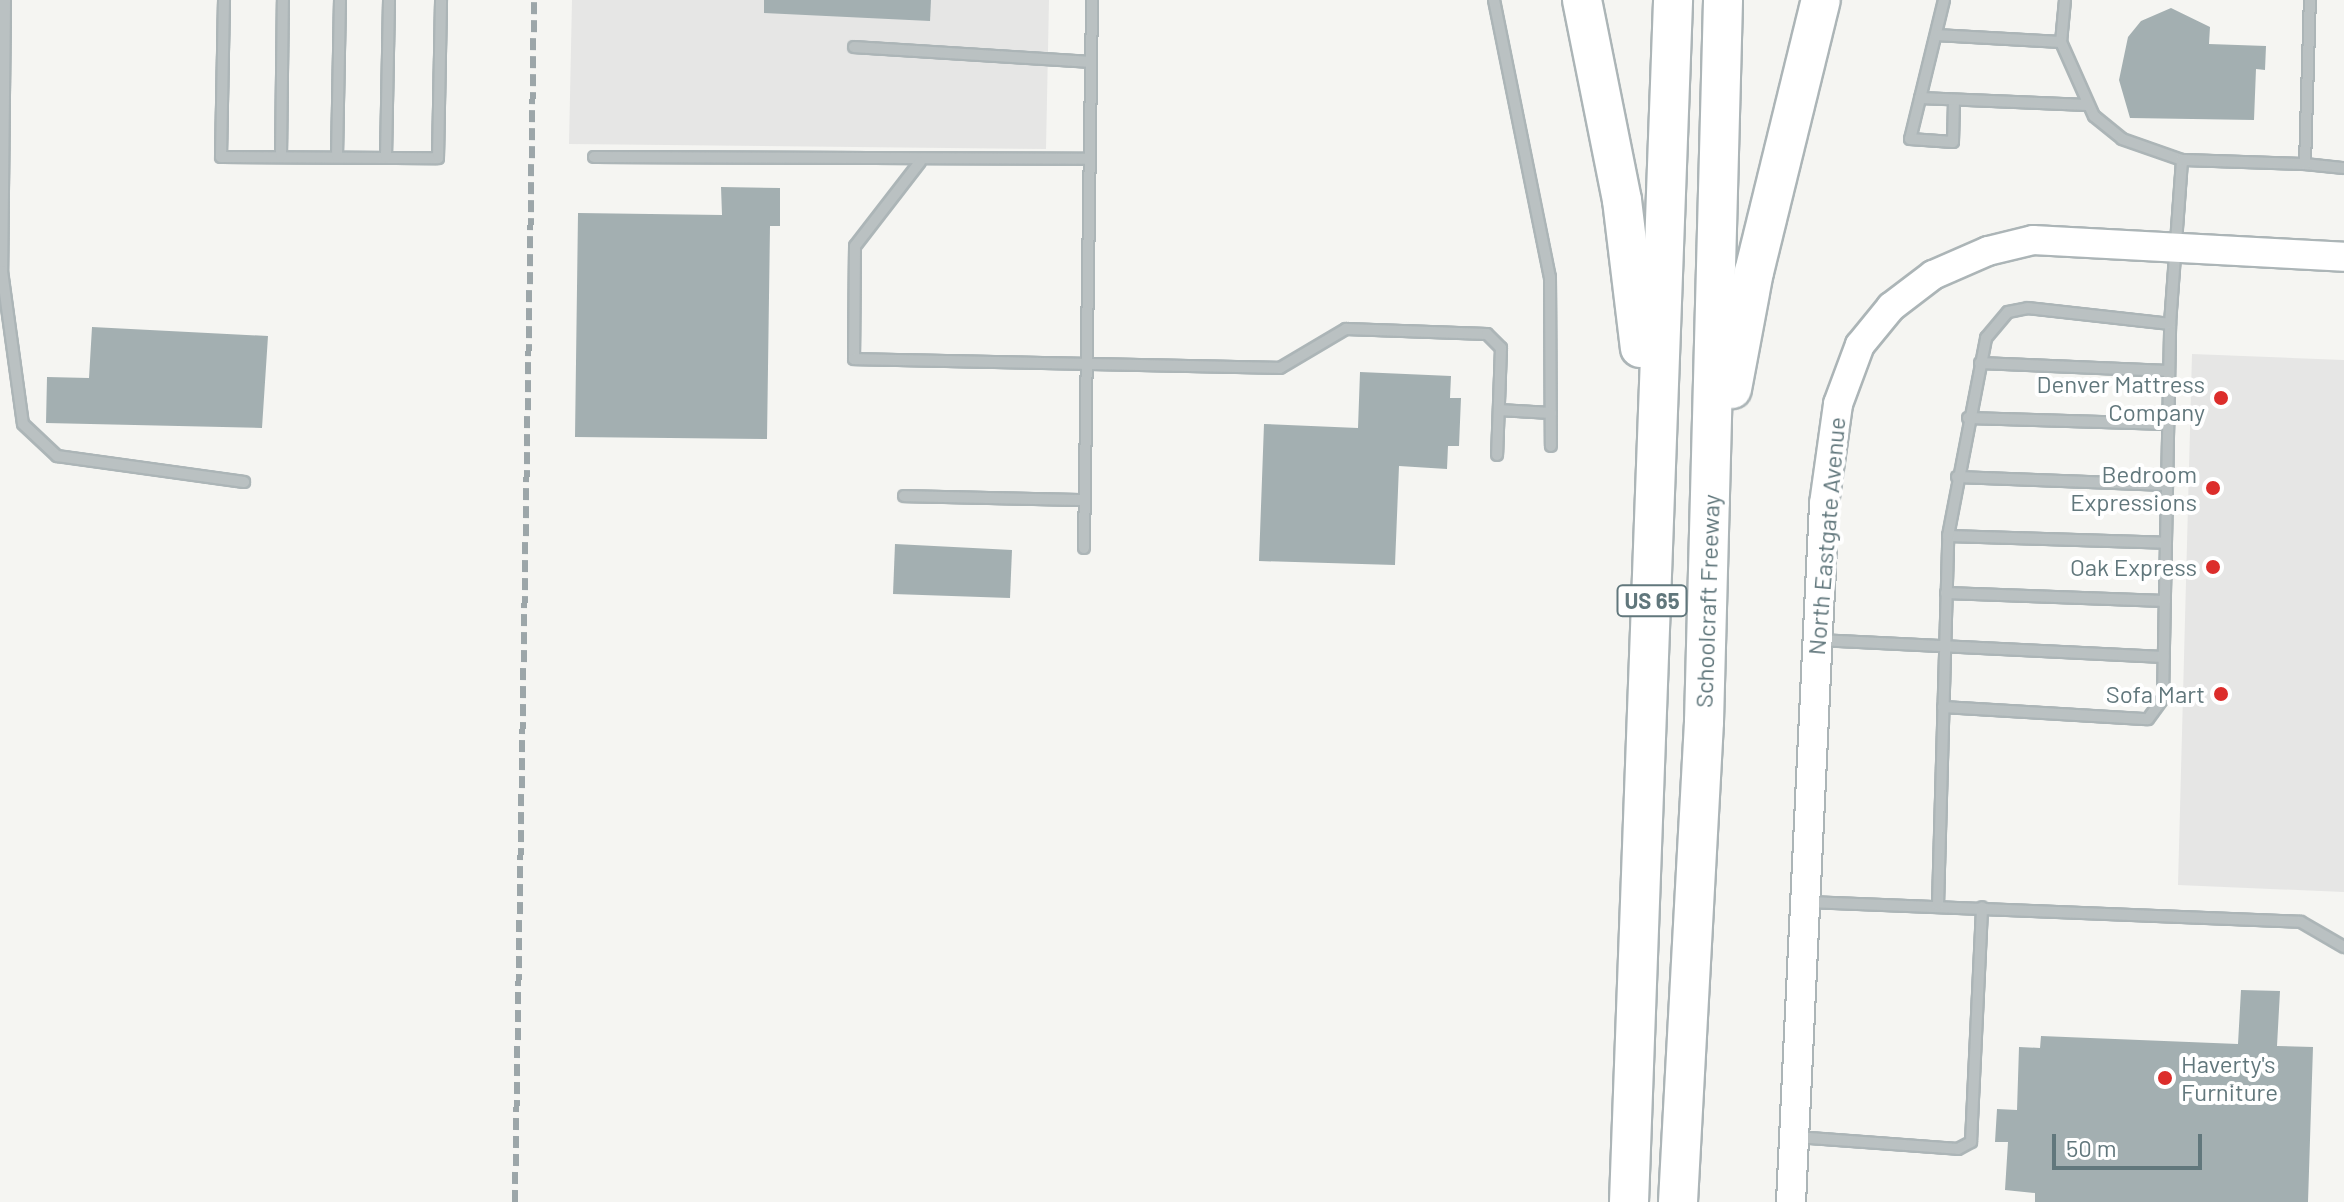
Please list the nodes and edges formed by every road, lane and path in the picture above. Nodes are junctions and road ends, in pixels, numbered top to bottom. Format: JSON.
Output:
{"nodes":[{"id":1,"x":5,"y":0,"type":"edge"},
{"id":2,"x":224,"y":0,"type":"edge"},
{"id":3,"x":283,"y":0,"type":"edge"},
{"id":4,"x":340,"y":0,"type":"edge"},
{"id":5,"x":389,"y":0,"type":"edge"},
{"id":6,"x":441,"y":0,"type":"edge"},
{"id":7,"x":1092,"y":0,"type":"edge"},
{"id":8,"x":1494,"y":0,"type":"edge"},
{"id":9,"x":1582,"y":0,"type":"edge"},
{"id":10,"x":1673,"y":0,"type":"edge"},
{"id":11,"x":1723,"y":0,"type":"edge"},
{"id":12,"x":1821,"y":0,"type":"edge"},
{"id":13,"x":1944,"y":0,"type":"edge"},
{"id":14,"x":2065,"y":0,"type":"edge"},
{"id":15,"x":2310,"y":0,"type":"edge"},
{"id":16,"x":1936,"y":35,"type":"junction"},
{"id":17,"x":2061,"y":42,"type":"junction"},
{"id":18,"x":854,"y":47,"type":"dead end"},
{"id":19,"x":1091,"y":62,"type":"junction"},
{"id":20,"x":1920,"y":98,"type":"junction"},
{"id":21,"x":1954,"y":100,"type":"junction"},
{"id":22,"x":2087,"y":105,"type":"junction"},
{"id":23,"x":281,"y":156,"type":"junction"},
{"id":24,"x":337,"y":156,"type":"junction"},
{"id":25,"x":386,"y":157,"type":"junction"},
{"id":26,"x":594,"y":157,"type":"dead end"},
{"id":27,"x":1090,"y":159,"type":"junction"},
{"id":28,"x":2182,"y":160,"type":"junction"},
{"id":29,"x":920,"y":162,"type":"junction"},
{"id":30,"x":2305,"y":164,"type":"junction"},
{"id":31,"x":2344,"y":168,"type":"edge"},
{"id":32,"x":2171,"y":247,"type":"junction"},
{"id":33,"x":2344,"y":257,"type":"edge"},
{"id":34,"x":2170,"y":324,"type":"junction"},
{"id":35,"x":1087,"y":363,"type":"junction"},
{"id":36,"x":1980,"y":363,"type":"junction"},
{"id":37,"x":2169,"y":371,"type":"junction"},
{"id":38,"x":1499,"y":410,"type":"junction"},
{"id":39,"x":1551,"y":413,"type":"junction"},
{"id":40,"x":1968,"y":418,"type":"junction"},
{"id":41,"x":2168,"y":424,"type":"junction"},
{"id":42,"x":1551,"y":446,"type":"dead end"},
{"id":43,"x":1497,"y":455,"type":"dead end"},
{"id":44,"x":1957,"y":477,"type":"junction"},
{"id":45,"x":244,"y":482,"type":"dead end"},
{"id":46,"x":2167,"y":485,"type":"junction"},
{"id":47,"x":904,"y":496,"type":"dead end"},
{"id":48,"x":1085,"y":500,"type":"junction"},
{"id":49,"x":1948,"y":536,"type":"junction"},
{"id":50,"x":2166,"y":543,"type":"junction"},
{"id":51,"x":1084,"y":548,"type":"dead end"},
{"id":52,"x":1946,"y":593,"type":"junction"},
{"id":53,"x":2165,"y":601,"type":"junction"},
{"id":54,"x":1816,"y":640,"type":"junction"},
{"id":55,"x":1945,"y":646,"type":"junction"},
{"id":56,"x":2164,"y":657,"type":"junction"},
{"id":57,"x":1943,"y":707,"type":"junction"},
{"id":58,"x":1704,"y":722,"type":"junction"},
{"id":59,"x":1647,"y":724,"type":"junction"},
{"id":60,"x":1805,"y":902,"type":"junction"},
{"id":61,"x":1938,"y":905,"type":"junction"},
{"id":62,"x":1982,"y":907,"type":"junction"},
{"id":63,"x":2344,"y":947,"type":"edge"},
{"id":64,"x":1794,"y":1137,"type":"junction"},
{"id":65,"x":1629,"y":1202,"type":"edge"},
{"id":66,"x":1678,"y":1202,"type":"edge"},
{"id":67,"x":1791,"y":1202,"type":"edge"}],
"edges":[{"from":1,"to":45,"type":"lane"},
{"from":2,"to":23,"type":"lane"},
{"from":3,"to":23,"type":"lane"},
{"from":4,"to":24,"type":"lane"},
{"from":5,"to":25,"type":"lane"},
{"from":6,"to":25,"type":"lane"},
{"from":7,"to":19,"type":"lane"},
{"from":8,"to":39,"type":"lane"},
{"from":9,"to":59,"type":"highway"},
{"from":10,"to":59,"type":"highway","number":"US 65"},
{"from":11,"to":58,"type":"highway","name":"Schoolcraft Freeway","number":"US 65"},
{"from":12,"to":58,"type":"highway"},
{"from":13,"to":16,"type":"lane"},
{"from":14,"to":17,"type":"lane"},
{"from":15,"to":30,"type":"lane"},
{"from":16,"to":17,"type":"lane"},
{"from":16,"to":20,"type":"lane"},
{"from":17,"to":22,"type":"lane"},
{"from":18,"to":19,"type":"lane"},
{"from":19,"to":27,"type":"lane"},
{"from":20,"to":21,"type":"lane"},
{"from":20,"to":21,"type":"lane"},
{"from":21,"to":22,"type":"lane"},
{"from":22,"to":28,"type":"lane"},
{"from":23,"to":24,"type":"lane"},
{"from":24,"to":25,"type":"lane"},
{"from":26,"to":29,"type":"lane"},
{"from":27,"to":29,"type":"lane"},
{"from":27,"to":35,"type":"lane"},
{"from":28,"to":30,"type":"lane"},
{"from":28,"to":32,"type":"lane"},
{"from":29,"to":35,"type":"lane"},
{"from":30,"to":31,"type":"lane"},
{"from":32,"to":33,"type":"street","name":"North Eastgate Avenue"},
{"from":32,"to":34,"type":"lane"},
{"from":32,"to":54,"type":"street","name":"North Eastgate Avenue"},
{"from":34,"to":36,"type":"lane"},
{"from":34,"to":37,"type":"lane"},
{"from":35,"to":38,"type":"lane"},
{"from":35,"to":48,"type":"lane"},
{"from":36,"to":37,"type":"lane"},
{"from":36,"to":40,"type":"lane"},
{"from":37,"to":41,"type":"lane"},
{"from":38,"to":39,"type":"lane"},
{"from":38,"to":43,"type":"lane"},
{"from":39,"to":42,"type":"lane"},
{"from":40,"to":41,"type":"lane"},
{"from":40,"to":44,"type":"lane"},
{"from":41,"to":46,"type":"lane"},
{"from":44,"to":46,"type":"lane"},
{"from":44,"to":49,"type":"lane"},
{"from":46,"to":50,"type":"lane"},
{"from":47,"to":48,"type":"lane"},
{"from":48,"to":51,"type":"lane"},
{"from":49,"to":50,"type":"lane"},
{"from":49,"to":52,"type":"lane"},
{"from":50,"to":53,"type":"lane"},
{"from":52,"to":53,"type":"lane"},
{"from":52,"to":55,"type":"lane"},
{"from":53,"to":56,"type":"lane"},
{"from":54,"to":55,"type":"lane"},
{"from":54,"to":60,"type":"street","name":"North Eastgate Avenue"},
{"from":55,"to":56,"type":"lane"},
{"from":55,"to":57,"type":"lane"},
{"from":56,"to":57,"type":"lane"},
{"from":57,"to":61,"type":"lane"},
{"from":58,"to":66,"type":"highway","name":"Schoolcraft Freeway","number":"US 65"},
{"from":59,"to":65,"type":"highway","number":"US 65"},
{"from":60,"to":61,"type":"lane"},
{"from":60,"to":64,"type":"street","name":"North Eastgate Avenue"},
{"from":61,"to":62,"type":"lane"},
{"from":62,"to":63,"type":"lane"},
{"from":62,"to":64,"type":"lane"},
{"from":64,"to":67,"type":"street","name":"North Eastgate Avenue"}]}
